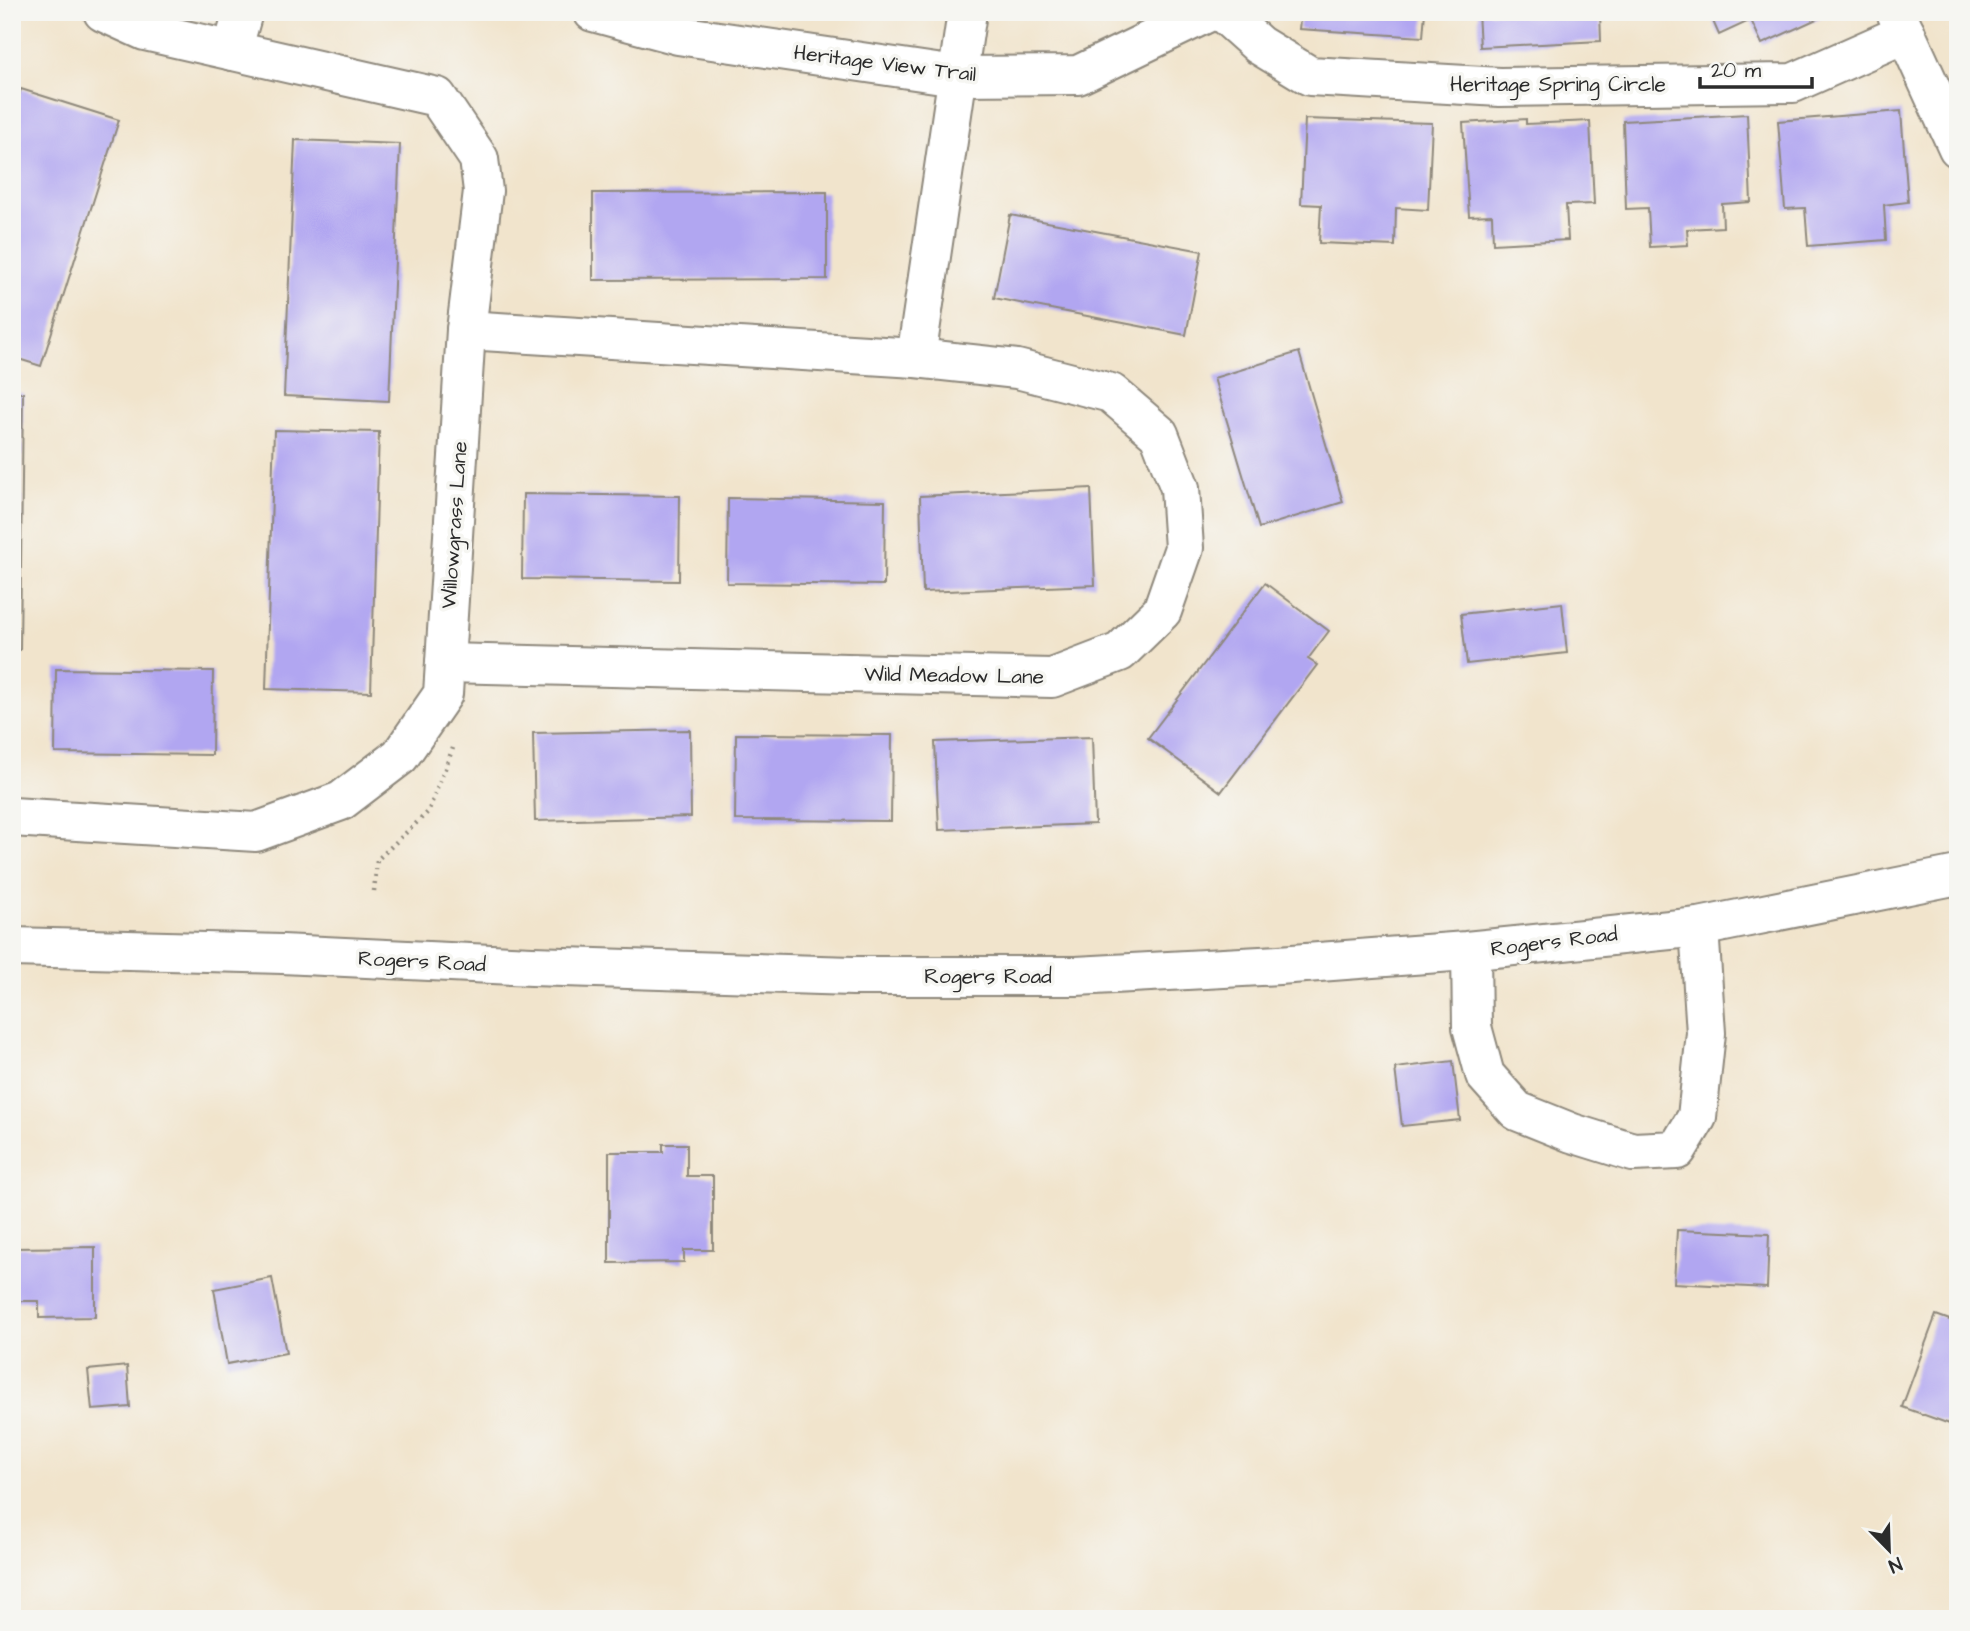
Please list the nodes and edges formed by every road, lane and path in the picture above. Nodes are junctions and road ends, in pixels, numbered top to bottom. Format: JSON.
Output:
{"nodes":[{"id":1,"x":103,"y":12,"type":"edge"},
{"id":2,"x":243,"y":12,"type":"edge"},
{"id":3,"x":593,"y":12,"type":"edge"},
{"id":4,"x":967,"y":12,"type":"edge"},
{"id":5,"x":1209,"y":12,"type":"edge"},
{"id":6,"x":1222,"y":12,"type":"edge"},
{"id":7,"x":1901,"y":23,"type":"edge"},
{"id":8,"x":232,"y":51,"type":"junction"},
{"id":9,"x":956,"y":75,"type":"junction"},
{"id":10,"x":1958,"y":148,"type":"edge"},
{"id":11,"x":466,"y":330,"type":"junction"},
{"id":12,"x":916,"y":358,"type":"junction"},
{"id":13,"x":444,"y":678,"type":"junction"},
{"id":14,"x":12,"y":817,"type":"edge"},
{"id":15,"x":1958,"y":875,"type":"edge"},
{"id":16,"x":373,"y":891,"type":"dead end"},
{"id":17,"x":1699,"y":927,"type":"junction"},
{"id":18,"x":12,"y":947,"type":"edge"},
{"id":19,"x":1471,"y":951,"type":"junction"}],
"edges":[{"from":1,"to":8,"type":"street","name":"Willowgrass Lane"},
{"from":2,"to":8,"type":"street"},
{"from":3,"to":9,"type":"street","name":"Heritage View Trail"},
{"from":4,"to":9,"type":"street"},
{"from":5,"to":9,"type":"street","name":"Heritage View Trail"},
{"from":6,"to":7,"type":"street","name":"Heritage Spring Circle"},
{"from":7,"to":10,"type":"street"},
{"from":8,"to":11,"type":"street","name":"Willowgrass Lane"},
{"from":9,"to":12,"type":"street"},
{"from":11,"to":12,"type":"street","name":"Wild Meadow Lane"},
{"from":11,"to":13,"type":"street","name":"Willowgrass Lane"},
{"from":12,"to":13,"type":"street","name":"Wild Meadow Lane"},
{"from":13,"to":14,"type":"street"},
{"from":13,"to":16,"type":"path"},
{"from":15,"to":17,"type":"street","name":"Rogers Road"},
{"from":17,"to":19,"type":"street","name":"Rogers Road"},
{"from":17,"to":19,"type":"street"},
{"from":18,"to":19,"type":"street","name":"Rogers Road"}]}
